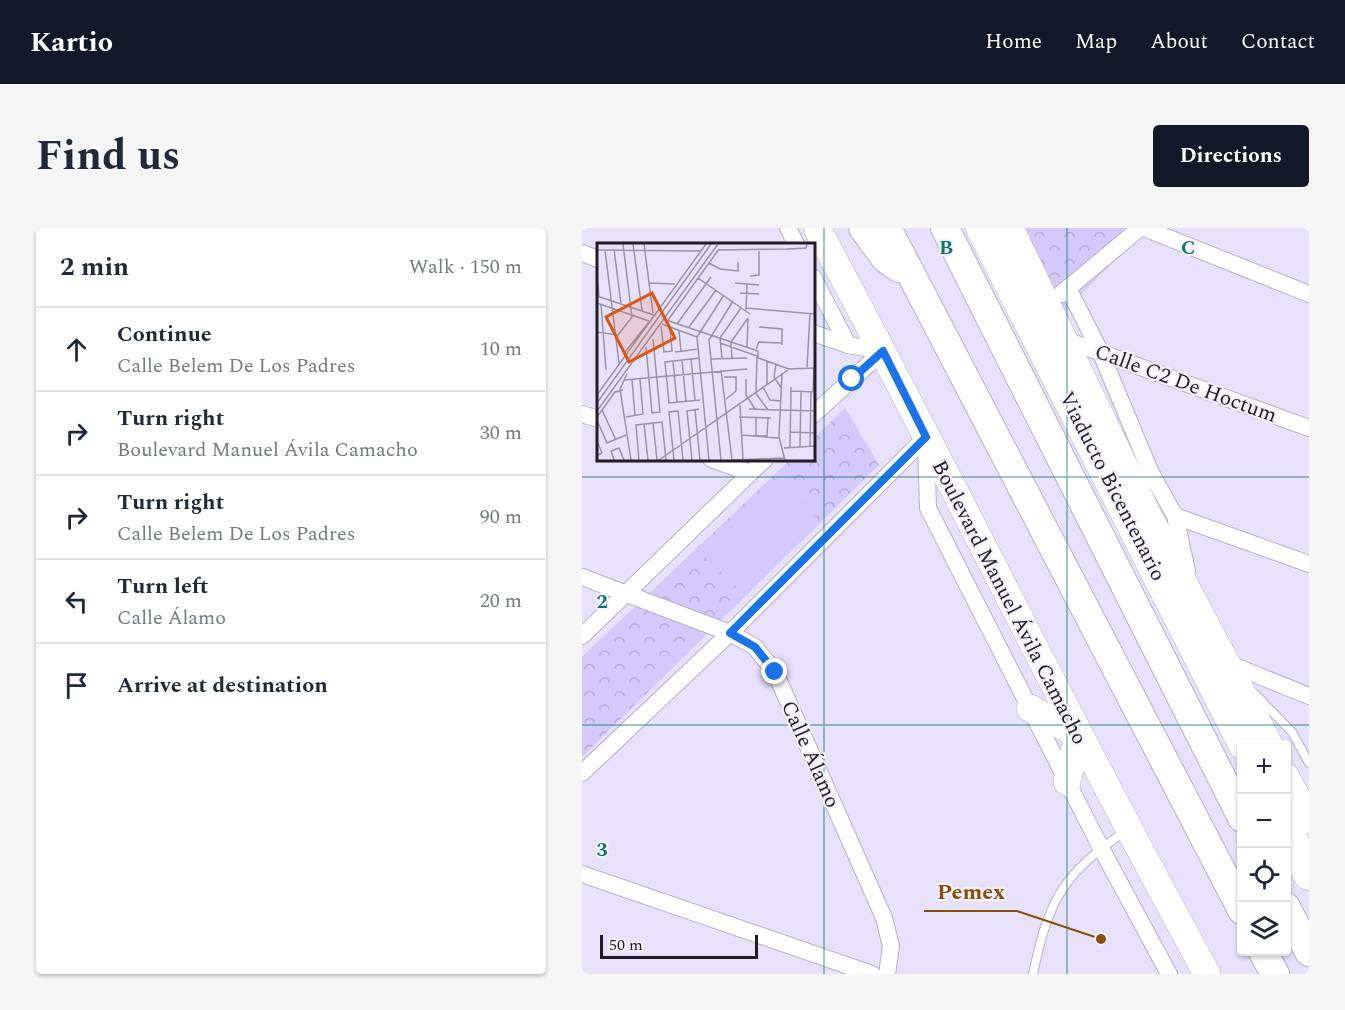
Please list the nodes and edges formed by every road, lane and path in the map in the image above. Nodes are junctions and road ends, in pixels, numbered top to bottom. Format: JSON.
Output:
{"nodes":[{"id":1,"x":788,"y":228,"type":"edge"},
{"id":2,"x":817,"y":228,"type":"edge"},
{"id":3,"x":863,"y":228,"type":"edge"},
{"id":4,"x":887,"y":228,"type":"edge"},
{"id":5,"x":945,"y":228,"type":"edge"},
{"id":6,"x":982,"y":228,"type":"edge"},
{"id":7,"x":1010,"y":228,"type":"edge"},
{"id":8,"x":1142,"y":228,"type":"edge"},
{"id":9,"x":796,"y":243,"type":"edge"},
{"id":10,"x":582,"y":253,"type":"edge"},
{"id":11,"x":597,"y":259,"type":"edge"},
{"id":12,"x":814,"y":279,"type":"edge"},
{"id":13,"x":912,"y":279,"type":"junction"},
{"id":14,"x":1068,"y":288,"type":"junction"},
{"id":15,"x":1309,"y":294,"type":"edge"},
{"id":16,"x":1047,"y":307,"type":"junction"},
{"id":17,"x":814,"y":333,"type":"edge"},
{"id":18,"x":1063,"y":339,"type":"junction"},
{"id":19,"x":848,"y":345,"type":"junction"},
{"id":20,"x":883,"y":351,"type":"junction"},
{"id":21,"x":1100,"y":351,"type":"junction"},
{"id":22,"x":582,"y":414,"type":"edge"},
{"id":23,"x":814,"y":414,"type":"edge"},
{"id":24,"x":597,"y":419,"type":"edge"},
{"id":25,"x":1309,"y":428,"type":"edge"},
{"id":26,"x":926,"y":437,"type":"junction"},
{"id":27,"x":714,"y":460,"type":"edge"},
{"id":28,"x":764,"y":460,"type":"edge"},
{"id":29,"x":750,"y":473,"type":"junction"},
{"id":30,"x":1175,"y":516,"type":"junction"},
{"id":31,"x":1309,"y":564,"type":"edge"},
{"id":32,"x":582,"y":577,"type":"edge"},
{"id":33,"x":628,"y":593,"type":"junction"},
{"id":34,"x":1196,"y":607,"type":"junction"},
{"id":35,"x":730,"y":633,"type":"junction"},
{"id":36,"x":582,"y":636,"type":"edge"},
{"id":37,"x":1229,"y":667,"type":"junction"},
{"id":38,"x":1309,"y":696,"type":"edge"},
{"id":39,"x":1030,"y":708,"type":"junction"},
{"id":40,"x":1078,"y":735,"type":"junction"},
{"id":41,"x":1242,"y":740,"type":"edge"},
{"id":42,"x":1267,"y":740,"type":"edge"},
{"id":43,"x":1309,"y":763,"type":"edge"},
{"id":44,"x":582,"y":773,"type":"edge"},
{"id":45,"x":1067,"y":782,"type":"junction"},
{"id":46,"x":1291,"y":785,"type":"edge"},
{"id":47,"x":1237,"y":808,"type":"edge"},
{"id":48,"x":1309,"y":820,"type":"edge"},
{"id":49,"x":1127,"y":829,"type":"junction"},
{"id":50,"x":1291,"y":837,"type":"edge"},
{"id":51,"x":1101,"y":848,"type":"junction"},
{"id":52,"x":582,"y":874,"type":"edge"},
{"id":53,"x":1309,"y":874,"type":"edge"},
{"id":54,"x":1238,"y":902,"type":"edge"},
{"id":55,"x":1291,"y":915,"type":"edge"},
{"id":56,"x":1309,"y":952,"type":"edge"},
{"id":57,"x":1266,"y":956,"type":"edge"},
{"id":58,"x":872,"y":974,"type":"edge"},
{"id":59,"x":887,"y":974,"type":"edge"},
{"id":60,"x":1034,"y":974,"type":"edge"},
{"id":61,"x":1169,"y":974,"type":"edge"},
{"id":62,"x":1207,"y":974,"type":"edge"},
{"id":63,"x":1275,"y":974,"type":"edge"}],
"edges":[{"from":1,"to":9,"type":"street"},
{"from":2,"to":20,"type":"main road","name":"Boulevard Manuel Ávila Camacho"},
{"from":3,"to":13,"type":"highway"},
{"from":4,"to":13,"type":"highway"},
{"from":5,"to":47,"type":"highway"},
{"from":6,"to":41,"type":"highway","name":"Viaducto Bicentenario"},
{"from":7,"to":16,"type":"main road"},
{"from":8,"to":14,"type":"street"},
{"from":8,"to":15,"type":"street"},
{"from":10,"to":11,"type":"street"},
{"from":12,"to":19,"type":"street"},
{"from":13,"to":54,"type":"highway"},
{"from":14,"to":16,"type":"street"},
{"from":14,"to":21,"type":"street"},
{"from":16,"to":18,"type":"main road"},
{"from":17,"to":19,"type":"street"},
{"from":18,"to":21,"type":"street","name":"Calle C2 De Hoctum"},
{"from":18,"to":34,"type":"main road"},
{"from":19,"to":20,"type":"street"},
{"from":20,"to":23,"type":"street"},
{"from":20,"to":26,"type":"main road","name":"Boulevard Manuel Ávila Camacho"},
{"from":21,"to":25,"type":"street","name":"Calle C2 De Hoctum"},
{"from":21,"to":30,"type":"street"},
{"from":22,"to":24,"type":"street"},
{"from":26,"to":35,"type":"street"},
{"from":26,"to":39,"type":"street"},
{"from":26,"to":40,"type":"main road","name":"Boulevard Manuel Ávila Camacho"},
{"from":27,"to":29,"type":"street"},
{"from":28,"to":29,"type":"street"},
{"from":29,"to":33,"type":"street"},
{"from":30,"to":31,"type":"street"},
{"from":30,"to":34,"type":"street"},
{"from":32,"to":33,"type":"street","name":"Calle Álamo"},
{"from":33,"to":35,"type":"street","name":"Calle Álamo"},
{"from":33,"to":36,"type":"street"},
{"from":34,"to":37,"type":"main road"},
{"from":35,"to":44,"type":"street"},
{"from":35,"to":59,"type":"street","name":"Calle Álamo"},
{"from":37,"to":38,"type":"street"},
{"from":37,"to":42,"type":"main road"},
{"from":37,"to":43,"type":"lane"},
{"from":39,"to":40,"type":"main road"},
{"from":39,"to":45,"type":"street"},
{"from":40,"to":45,"type":"main road"},
{"from":40,"to":49,"type":"main road","name":"Boulevard Manuel Ávila Camacho"},
{"from":45,"to":51,"type":"street"},
{"from":46,"to":48,"type":"main road"},
{"from":49,"to":51,"type":"lane"},
{"from":49,"to":62,"type":"main road","name":"Boulevard Manuel Ávila Camacho"},
{"from":50,"to":53,"type":"highway"},
{"from":51,"to":60,"type":"lane"},
{"from":51,"to":61,"type":"street"},
{"from":52,"to":58,"type":"street"},
{"from":55,"to":56,"type":"highway"},
{"from":57,"to":63,"type":"highway"}]}
